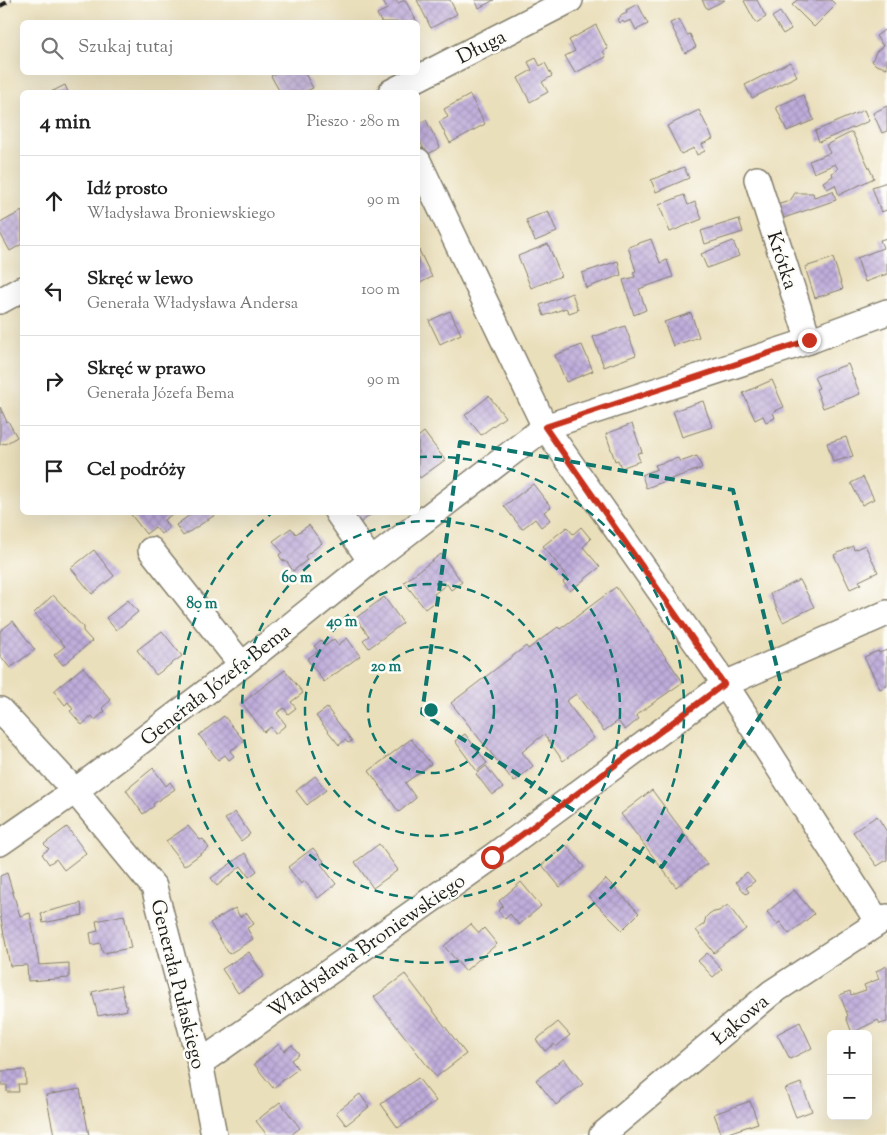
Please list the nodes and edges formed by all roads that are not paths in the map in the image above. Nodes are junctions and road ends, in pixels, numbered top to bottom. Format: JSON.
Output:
{"nodes":[{"id":1,"x":570,"y":0,"type":"edge"},
{"id":2,"x":395,"y":90,"type":"edge"},
{"id":3,"x":420,"y":165,"type":"edge"},
{"id":4,"x":757,"y":179,"type":"dead end"},
{"id":5,"x":20,"y":290,"type":"edge"},
{"id":6,"x":0,"y":301,"type":"edge"},
{"id":7,"x":887,"y":312,"type":"edge"},
{"id":8,"x":809,"y":340,"type":"junction"},
{"id":9,"x":545,"y":427,"type":"junction"},
{"id":10,"x":339,"y":515,"type":"edge"},
{"id":11,"x":152,"y":550,"type":"dead end"},
{"id":12,"x":371,"y":562,"type":"junction"},
{"id":13,"x":887,"y":613,"type":"edge"},
{"id":14,"x":242,"y":665,"type":"junction"},
{"id":15,"x":724,"y":684,"type":"junction"},
{"id":16,"x":0,"y":710,"type":"edge"},
{"id":17,"x":75,"y":791,"type":"junction"},
{"id":18,"x":0,"y":844,"type":"edge"},
{"id":19,"x":883,"y":920,"type":"edge"},
{"id":20,"x":200,"y":1063,"type":"junction"},
{"id":21,"x":214,"y":1135,"type":"edge"},
{"id":22,"x":602,"y":1135,"type":"edge"}],
"edges":[{"from":1,"to":2,"type":"street","name":"Długa"},
{"from":3,"to":9,"type":"street"},
{"from":4,"to":8,"type":"street","name":"Krótka"},
{"from":5,"to":6,"type":"street"},
{"from":7,"to":8,"type":"street","name":"Generała Józefa Bema"},
{"from":8,"to":9,"type":"street","name":"Generała Józefa Bema"},
{"from":9,"to":12,"type":"street","name":"Generała Józefa Bema"},
{"from":9,"to":15,"type":"street"},
{"from":10,"to":12,"type":"street"},
{"from":11,"to":14,"type":"street"},
{"from":12,"to":14,"type":"street","name":"Generała Józefa Bema"},
{"from":13,"to":15,"type":"street","name":"Władysława Broniewskiego"},
{"from":14,"to":17,"type":"street","name":"Generała Józefa Bema"},
{"from":15,"to":19,"type":"street"},
{"from":15,"to":20,"type":"street","name":"Władysława Broniewskiego"},
{"from":16,"to":17,"type":"street","name":"Generała Pułaskiego"},
{"from":17,"to":18,"type":"street","name":"Generała Józefa Bema"},
{"from":17,"to":20,"type":"street","name":"Generała Pułaskiego"},
{"from":19,"to":22,"type":"street","name":"Łąkowa"},
{"from":20,"to":21,"type":"street","name":"Generała Pułaskiego"}]}
